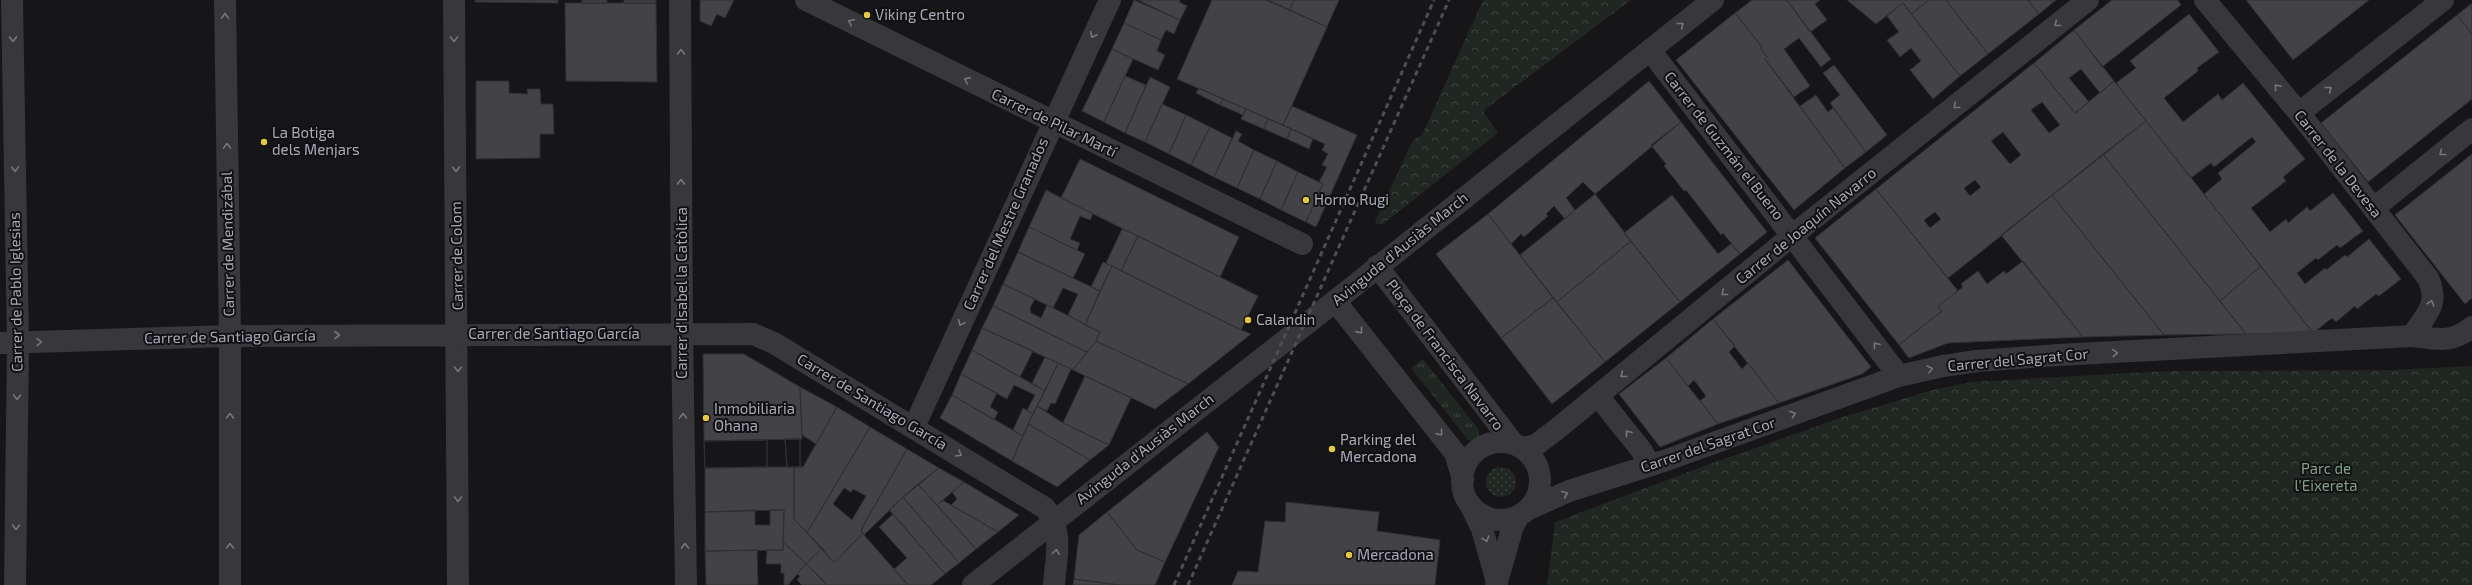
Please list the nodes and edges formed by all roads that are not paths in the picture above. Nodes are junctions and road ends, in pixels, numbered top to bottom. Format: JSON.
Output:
{"nodes":[{"id":1,"x":12,"y":0,"type":"edge"},
{"id":2,"x":225,"y":0,"type":"edge"},
{"id":3,"x":454,"y":0,"type":"edge"},
{"id":4,"x":680,"y":0,"type":"edge"},
{"id":5,"x":806,"y":0,"type":"edge"},
{"id":6,"x":1110,"y":0,"type":"edge"},
{"id":7,"x":1713,"y":0,"type":"edge"},
{"id":8,"x":2088,"y":0,"type":"edge"},
{"id":9,"x":2205,"y":0,"type":"edge"},
{"id":10,"x":2443,"y":0,"type":"edge"},
{"id":11,"x":1650,"y":50,"type":"junction"},
{"id":12,"x":2299,"y":113,"type":"junction"},
{"id":13,"x":1052,"y":122,"type":"junction"},
{"id":14,"x":2472,"y":129,"type":"edge"},
{"id":15,"x":2374,"y":208,"type":"junction"},
{"id":16,"x":1793,"y":235,"type":"junction"},
{"id":17,"x":1302,"y":244,"type":"dead end"},
{"id":18,"x":1377,"y":266,"type":"junction"},
{"id":19,"x":1335,"y":301,"type":"junction"},
{"id":20,"x":2472,"y":327,"type":"edge"},
{"id":21,"x":682,"y":334,"type":"junction"},
{"id":22,"x":458,"y":335,"type":"junction"},
{"id":23,"x":230,"y":336,"type":"junction"},
{"id":24,"x":2412,"y":336,"type":"junction"},
{"id":25,"x":9,"y":343,"type":"edge"},
{"id":26,"x":1899,"y":376,"type":"junction"},
{"id":27,"x":1598,"y":396,"type":"junction"},
{"id":28,"x":914,"y":427,"type":"junction"},
{"id":29,"x":1518,"y":446,"type":"junction"},
{"id":30,"x":1649,"y":466,"type":"junction"},
{"id":31,"x":1463,"y":480,"type":"junction"},
{"id":32,"x":1469,"y":504,"type":"junction"},
{"id":33,"x":1524,"y":513,"type":"junction"},
{"id":34,"x":1054,"y":520,"type":"junction"},
{"id":35,"x":1496,"y":584,"type":"edge"},
{"id":36,"x":15,"y":585,"type":"edge"},
{"id":37,"x":230,"y":585,"type":"edge"},
{"id":38,"x":458,"y":585,"type":"edge"},
{"id":39,"x":686,"y":585,"type":"edge"},
{"id":40,"x":973,"y":585,"type":"edge"},
{"id":41,"x":1054,"y":585,"type":"edge"}],
"edges":[{"from":1,"to":25,"type":"street","name":"Carrer de Pablo Iglesias","one_way":true},
{"from":23,"to":2,"type":"street","name":"Carrer de Mendizábal","one_way":true},
{"from":3,"to":22,"type":"street","name":"Carrer de Colom","one_way":true},
{"from":21,"to":4,"type":"street","name":"Carrer d'Isabel la Catòlica","one_way":true},
{"from":13,"to":5,"type":"street","name":"Carrer de Pilar Martí","one_way":true},
{"from":6,"to":13,"type":"street","name":"Carrer del Mestre Granados","one_way":true},
{"from":11,"to":7,"type":"street","name":"Avinguda d'Ausiàs March","one_way":true},
{"from":8,"to":16,"type":"street","name":"Carrer de Joaquín Navarro","one_way":true},
{"from":12,"to":9,"type":"street","name":"Carrer de la Devesa","one_way":true},
{"from":12,"to":10,"type":"street","one_way":true},
{"from":11,"to":16,"type":"street","name":"Carrer de Guzmán el Bueno"},
{"from":11,"to":18,"type":"street","name":"Avinguda d'Ausiàs March"},
{"from":12,"to":15,"type":"street","name":"Carrer de la Devesa"},
{"from":13,"to":17,"type":"street","name":"Carrer de Pilar Martí"},
{"from":13,"to":28,"type":"street","name":"Carrer del Mestre Granados","one_way":true},
{"from":14,"to":15,"type":"street","one_way":true},
{"from":24,"to":15,"type":"street","name":"Carrer de la Devesa","one_way":true},
{"from":26,"to":16,"type":"street","name":"Carrer de Guzmán el Bueno","one_way":true},
{"from":16,"to":27,"type":"street","name":"Carrer de Joaquín Navarro","one_way":true},
{"from":18,"to":19,"type":"street","name":"Avinguda d'Ausiàs March"},
{"from":18,"to":29,"type":"street","name":"Plaça de Francisca Navarro"},
{"from":19,"to":31,"type":"street","one_way":true},
{"from":19,"to":34,"type":"street","name":"Avinguda d'Ausiàs March"},
{"from":20,"to":24,"type":"street","name":"Carrer del Sagrat Cor"},
{"from":21,"to":22,"type":"street","name":"Carrer de Santiago García"},
{"from":21,"to":28,"type":"street","name":"Carrer de Santiago García"},
{"from":39,"to":21,"type":"street","name":"Carrer d'Isabel la Catòlica","one_way":true},
{"from":23,"to":22,"type":"street","name":"Carrer de Santiago García","one_way":true},
{"from":22,"to":38,"type":"street","name":"Carrer de Colom","one_way":true},
{"from":25,"to":23,"type":"street","name":"Carrer de Santiago García","one_way":true},
{"from":37,"to":23,"type":"street","name":"Carrer de Mendizábal","one_way":true},
{"from":26,"to":24,"type":"street","name":"Carrer del Sagrat Cor","one_way":true},
{"from":25,"to":36,"type":"street","name":"Carrer de Pablo Iglesias","one_way":true},
{"from":30,"to":26,"type":"street","name":"Carrer del Sagrat Cor","one_way":true},
{"from":27,"to":29,"type":"street","name":"Carrer de Joaquín Navarro"},
{"from":30,"to":27,"type":"street","one_way":true},
{"from":28,"to":34,"type":"street","name":"Carrer de Santiago García","one_way":true},
{"from":29,"to":31,"type":"street"},
{"from":29,"to":33,"type":"street"},
{"from":33,"to":30,"type":"street","name":"Carrer del Sagrat Cor","one_way":true},
{"from":31,"to":32,"type":"street"},
{"from":32,"to":33,"type":"street"},
{"from":32,"to":35,"type":"street","one_way":true},
{"from":33,"to":35,"type":"street"},
{"from":34,"to":40,"type":"street","name":"Avinguda d'Ausiàs March"},
{"from":41,"to":34,"type":"street","one_way":true}]}
